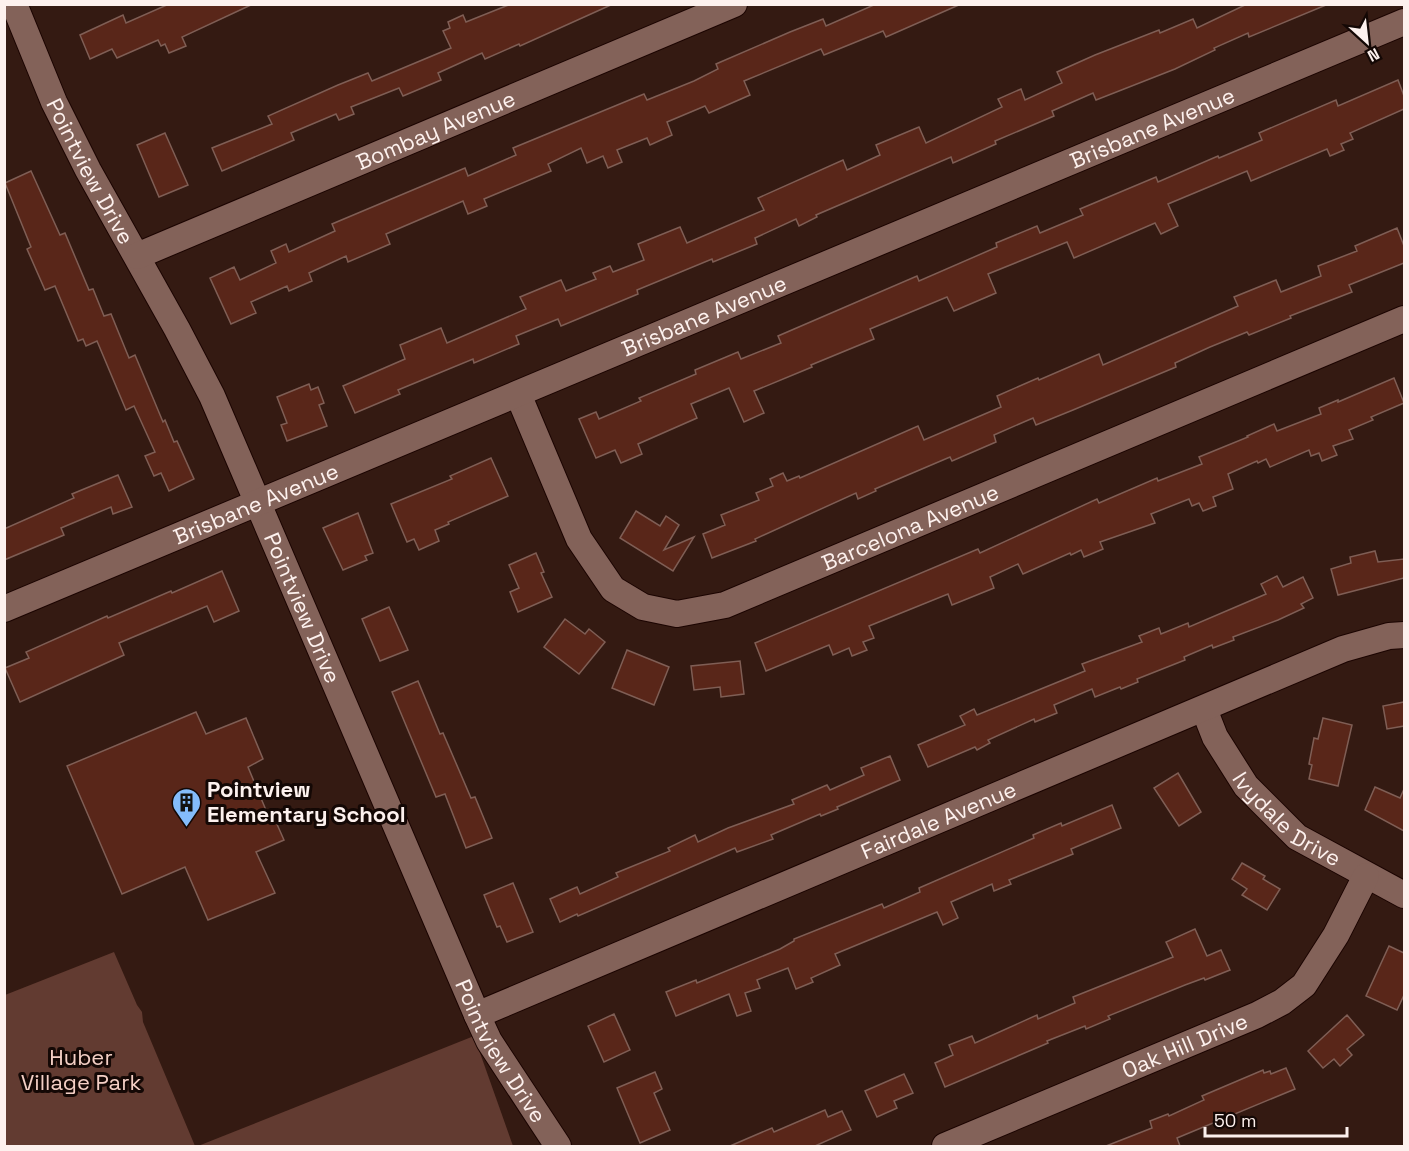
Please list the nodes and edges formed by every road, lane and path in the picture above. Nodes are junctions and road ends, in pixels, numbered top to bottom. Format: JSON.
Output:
{"nodes":[{"id":1,"x":734,"y":4,"type":"edge"},
{"id":2,"x":13,"y":6,"type":"edge"},
{"id":3,"x":1404,"y":22,"type":"edge"},
{"id":4,"x":137,"y":256,"type":"junction"},
{"id":5,"x":1404,"y":319,"type":"edge"},
{"id":6,"x":518,"y":394,"type":"junction"},
{"id":7,"x":259,"y":504,"type":"junction"},
{"id":8,"x":4,"y":609,"type":"edge"},
{"id":9,"x":1404,"y":635,"type":"edge"},
{"id":10,"x":1204,"y":709,"type":"junction"},
{"id":11,"x":1366,"y":876,"type":"junction"},
{"id":12,"x":1404,"y":895,"type":"edge"},
{"id":13,"x":477,"y":1015,"type":"junction"},
{"id":14,"x":558,"y":1146,"type":"edge"},
{"id":15,"x":945,"y":1146,"type":"edge"}],
"edges":[{"from":1,"to":4,"type":"street","name":"Bombay Avenue"},
{"from":2,"to":4,"type":"street","name":"Pointview Drive"},
{"from":3,"to":6,"type":"street","name":"Brisbane Avenue"},
{"from":4,"to":7,"type":"street","name":"Pointview Drive"},
{"from":5,"to":6,"type":"street","name":"Barcelona Avenue"},
{"from":6,"to":7,"type":"street","name":"Brisbane Avenue"},
{"from":7,"to":8,"type":"street","name":"Brisbane Avenue"},
{"from":7,"to":13,"type":"street","name":"Pointview Drive"},
{"from":9,"to":10,"type":"street","name":"Fairdale Avenue"},
{"from":10,"to":11,"type":"street","name":"Ivydale Drive"},
{"from":10,"to":13,"type":"street","name":"Fairdale Avenue"},
{"from":11,"to":12,"type":"street","name":"Ivydale Drive"},
{"from":11,"to":15,"type":"street","name":"Oak Hill Drive"},
{"from":13,"to":14,"type":"street","name":"Pointview Drive"}]}
